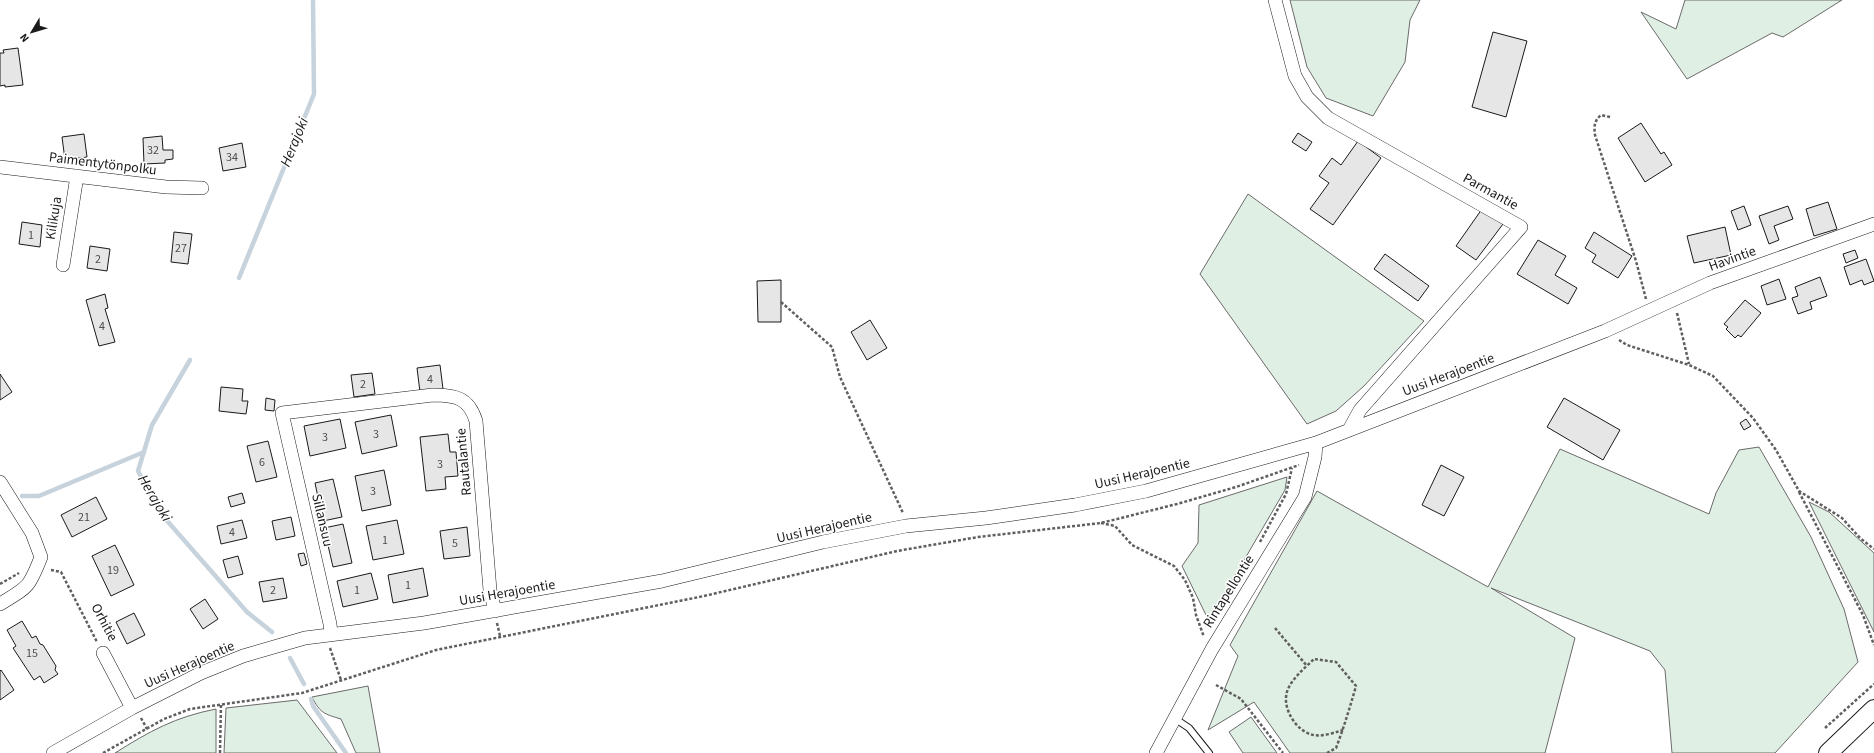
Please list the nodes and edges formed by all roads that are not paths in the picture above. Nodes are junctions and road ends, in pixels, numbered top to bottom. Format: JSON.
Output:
{"nodes":[{"id":1,"x":1275,"y":0,"type":"edge"},
{"id":2,"x":0,"y":167,"type":"edge"},
{"id":3,"x":76,"y":176,"type":"junction"},
{"id":4,"x":202,"y":188,"type":"dead end"},
{"id":5,"x":1874,"y":224,"type":"edge"},
{"id":6,"x":63,"y":265,"type":"dead end"},
{"id":7,"x":1605,"y":331,"type":"joint"},
{"id":8,"x":282,"y":413,"type":"joint"},
{"id":9,"x":1349,"y":430,"type":"junction"},
{"id":10,"x":1316,"y":443,"type":"junction"},
{"id":11,"x":0,"y":482,"type":"edge"},
{"id":12,"x":0,"y":604,"type":"edge"},
{"id":13,"x":496,"y":611,"type":"junction"},
{"id":14,"x":331,"y":634,"type":"junction"},
{"id":15,"x":103,"y":653,"type":"road end"},
{"id":16,"x":132,"y":708,"type":"junction"},
{"id":17,"x":1874,"y":709,"type":"edge"},
{"id":18,"x":1174,"y":718,"type":"junction"},
{"id":19,"x":53,"y":753,"type":"edge"},
{"id":20,"x":1156,"y":753,"type":"edge"},
{"id":21,"x":1208,"y":753,"type":"edge"},
{"id":22,"x":1828,"y":753,"type":"edge"}],
"edges":[{"from":1,"to":9,"type":"street","name":"Parmantie"},
{"from":2,"to":3,"type":"street","name":"Paimentytönpolku"},
{"from":3,"to":4,"type":"street","name":"Paimentytönpolku"},
{"from":3,"to":6,"type":"street","name":"Kilikuja"},
{"from":5,"to":7,"type":"street","name":"Havintie"},
{"from":7,"to":9,"type":"street","name":"Uusi Herajoentie"},
{"from":8,"to":13,"type":"street","name":"Rautalantie"},
{"from":8,"to":14,"type":"street","name":"Sillansuu"},
{"from":9,"to":10,"type":"street","name":"Uusi Herajoentie"},
{"from":10,"to":13,"type":"street","name":"Uusi Herajoentie"},
{"from":10,"to":18,"type":"street","name":"Rintapellontie"},
{"from":11,"to":12,"type":"street"},
{"from":13,"to":14,"type":"street","name":"Uusi Herajoentie"},
{"from":14,"to":16,"type":"street","name":"Uusi Herajoentie"},
{"from":15,"to":16,"type":"street","name":"Orhitie"},
{"from":16,"to":19,"type":"street","name":"Uusi Herajoentie"},
{"from":17,"to":22,"type":"main road"},
{"from":18,"to":20,"type":"street","name":"Rintapellontie"},
{"from":18,"to":21,"type":"lane"}]}
